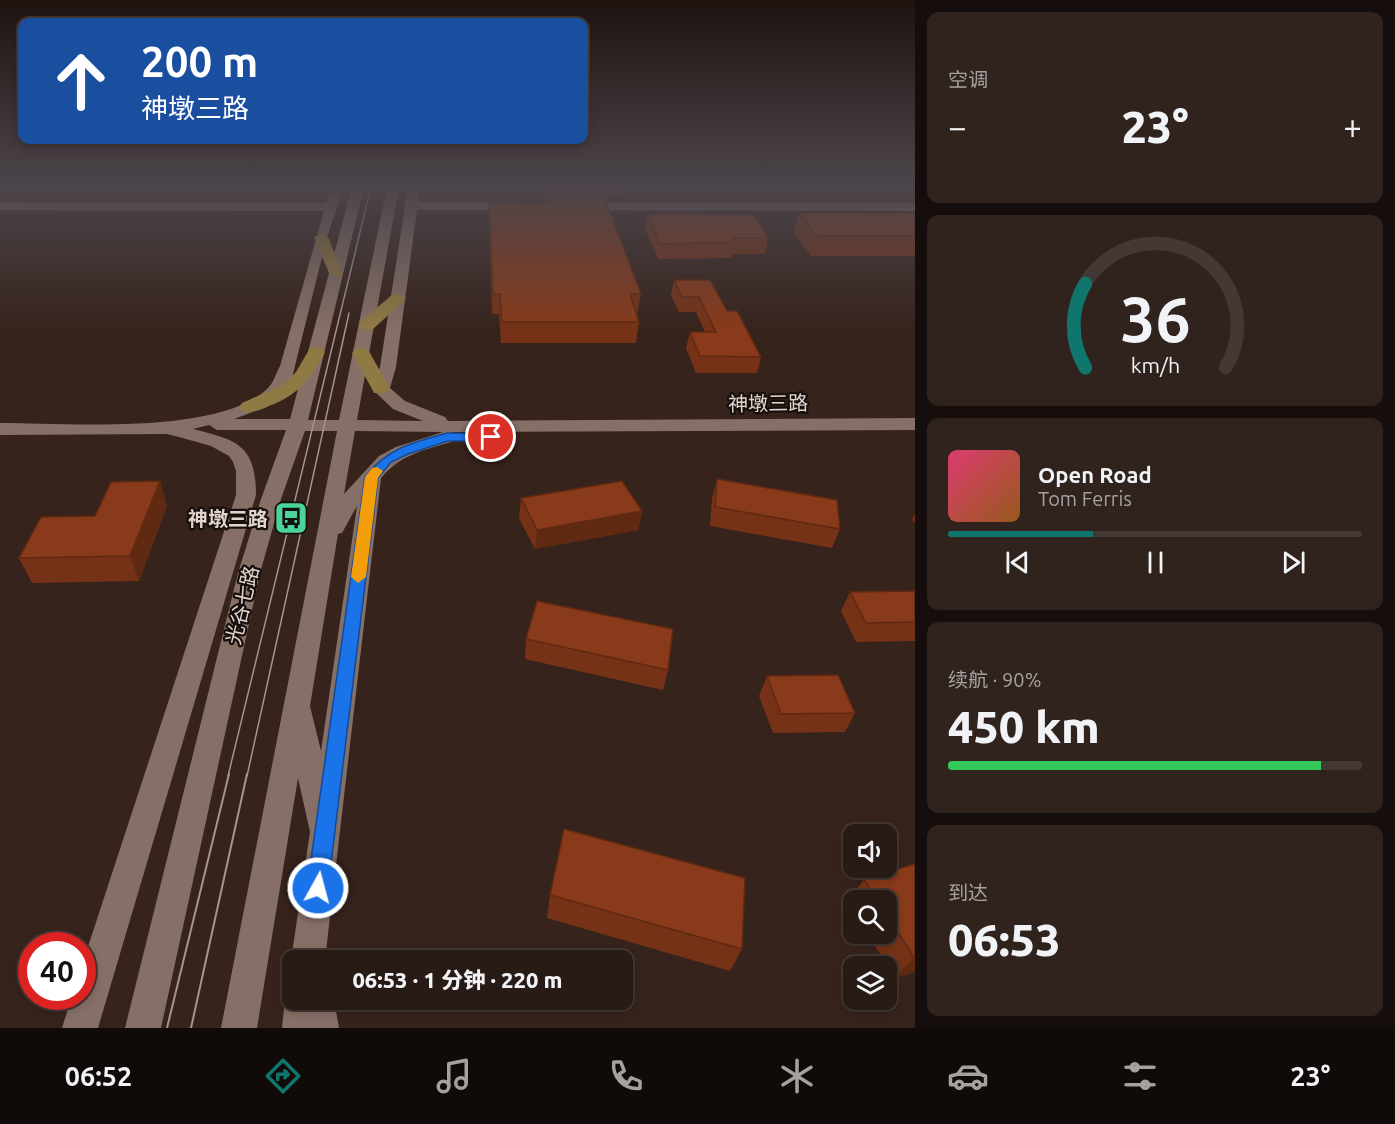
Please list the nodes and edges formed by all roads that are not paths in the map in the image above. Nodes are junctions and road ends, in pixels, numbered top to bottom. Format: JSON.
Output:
{"nodes":[{"id":1,"x":346,"y":235,"type":"edge"},
{"id":2,"x":395,"y":235,"type":"edge"},
{"id":3,"x":405,"y":235,"type":"edge"},
{"id":4,"x":321,"y":237,"type":"joint"},
{"id":5,"x":336,"y":273,"type":"junction"},
{"id":6,"x":398,"y":298,"type":"junction"},
{"id":7,"x":367,"y":325,"type":"junction"},
{"id":8,"x":316,"y":352,"type":"junction"},
{"id":9,"x":362,"y":353,"type":"junction"},
{"id":10,"x":381,"y":388,"type":"junction"},
{"id":11,"x":249,"y":407,"type":"junction"},
{"id":12,"x":915,"y":424,"type":"edge"},
{"id":13,"x":0,"y":429,"type":"edge"},
{"id":14,"x":193,"y":430,"type":"junction"},
{"id":15,"x":346,"y":431,"type":"junction"},
{"id":16,"x":295,"y":432,"type":"junction"},
{"id":17,"x":451,"y":432,"type":"junction"},
{"id":18,"x":915,"y":437,"type":"edge"},
{"id":19,"x":241,"y":457,"type":"junction"},
{"id":20,"x":371,"y":477,"type":"junction"},
{"id":21,"x":271,"y":499,"type":"junction"},
{"id":22,"x":326,"y":541,"type":"junction"},
{"id":23,"x":249,"y":573,"type":"junction"},
{"id":24,"x":198,"y":650,"type":"junction"},
{"id":25,"x":298,"y":700,"type":"junction"},
{"id":26,"x":324,"y":842,"type":"junction"},
{"id":27,"x":310,"y":950,"type":"edge"},
{"id":28,"x":302,"y":1010,"type":"edge"},
{"id":29,"x":318,"y":1010,"type":"edge"},
{"id":30,"x":84,"y":1012,"type":"edge"},
{"id":31,"x":63,"y":1028,"type":"edge"},
{"id":32,"x":143,"y":1028,"type":"edge"},
{"id":33,"x":239,"y":1028,"type":"edge"},
{"id":34,"x":300,"y":1028,"type":"edge"},
{"id":35,"x":321,"y":1028,"type":"edge"}],
"edges":[{"from":1,"to":5,"type":"street","name":"光谷七路"},
{"from":2,"to":7,"type":"street"},
{"from":3,"to":6,"type":"street"},
{"from":4,"to":5,"type":"main road"},
{"from":4,"to":11,"type":"street"},
{"from":5,"to":8,"type":"street","name":"光谷七路"},
{"from":6,"to":7,"type":"main road"},
{"from":6,"to":10,"type":"street"},
{"from":7,"to":9,"type":"street"},
{"from":8,"to":11,"type":"main road"},
{"from":8,"to":16,"type":"street","name":"光谷七路"},
{"from":9,"to":10,"type":"main road"},
{"from":9,"to":15,"type":"street"},
{"from":10,"to":17,"type":"street"},
{"from":11,"to":14,"type":"street"},
{"from":12,"to":17,"type":"street","name":"神墩三路"},
{"from":13,"to":14,"type":"street"},
{"from":14,"to":16,"type":"street","name":"神墩三路"},
{"from":14,"to":19,"type":"street"},
{"from":15,"to":16,"type":"street","name":"神墩三路"},
{"from":15,"to":17,"type":"street","name":"神墩三路"},
{"from":15,"to":22,"type":"street"},
{"from":16,"to":21,"type":"street","name":"光谷七路"},
{"from":17,"to":18,"type":"street","name":"神墩三路"},
{"from":17,"to":20,"type":"street"},
{"from":19,"to":21,"type":"street"},
{"from":19,"to":24,"type":"street"},
{"from":20,"to":22,"type":"street"},
{"from":20,"to":26,"type":"street"},
{"from":21,"to":23,"type":"street","name":"光谷七路"},
{"from":22,"to":25,"type":"street"},
{"from":23,"to":24,"type":"street"},
{"from":23,"to":32,"type":"street","name":"光谷七路"},
{"from":24,"to":30,"type":"street"},
{"from":25,"to":26,"type":"street"},
{"from":25,"to":33,"type":"street"},
{"from":26,"to":27,"type":"street"},
{"from":28,"to":34,"type":"street"},
{"from":29,"to":35,"type":"street"},
{"from":30,"to":31,"type":"street"}]}
